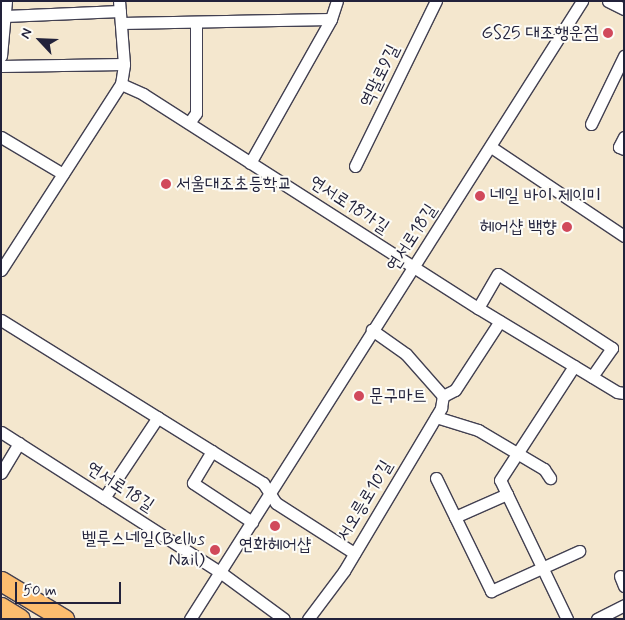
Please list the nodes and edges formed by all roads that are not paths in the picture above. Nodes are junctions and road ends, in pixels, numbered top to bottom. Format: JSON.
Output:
{"nodes":[{"id":1,"x":6,"y":1,"type":"edge"},
{"id":2,"x":337,"y":1,"type":"edge"},
{"id":3,"x":436,"y":1,"type":"edge"},
{"id":4,"x":582,"y":1,"type":"edge"},
{"id":5,"x":608,"y":1,"type":"edge"},
{"id":6,"x":120,"y":6,"type":"edge"},
{"id":7,"x":624,"y":9,"type":"edge"},
{"id":8,"x":5,"y":16,"type":"junction"},
{"id":9,"x":331,"y":19,"type":"junction"},
{"id":10,"x":196,"y":22,"type":"junction"},
{"id":11,"x":121,"y":23,"type":"junction"},
{"id":12,"x":1,"y":56,"type":"edge"},
{"id":13,"x":624,"y":56,"type":"edge"},
{"id":14,"x":124,"y":64,"type":"junction"},
{"id":15,"x":1,"y":66,"type":"edge"},
{"id":16,"x":121,"y":84,"type":"junction"},
{"id":17,"x":189,"y":124,"type":"junction"},
{"id":18,"x":591,"y":124,"type":"dead end"},
{"id":19,"x":1,"y":137,"type":"edge"},
{"id":20,"x":624,"y":137,"type":"edge"},
{"id":21,"x":491,"y":147,"type":"junction"},
{"id":22,"x":624,"y":149,"type":"edge"},
{"id":23,"x":250,"y":163,"type":"junction"},
{"id":24,"x":355,"y":166,"type":"dead end"},
{"id":25,"x":63,"y":174,"type":"junction"},
{"id":26,"x":624,"y":236,"type":"edge"},
{"id":27,"x":414,"y":268,"type":"junction"},
{"id":28,"x":1,"y":270,"type":"edge"},
{"id":29,"x":478,"y":308,"type":"junction"},
{"id":30,"x":1,"y":320,"type":"edge"},
{"id":31,"x":500,"y":321,"type":"junction"},
{"id":32,"x":372,"y":330,"type":"junction"},
{"id":33,"x":574,"y":366,"type":"junction"},
{"id":34,"x":592,"y":377,"type":"junction"},
{"id":35,"x":624,"y":393,"type":"edge"},
{"id":36,"x":443,"y":396,"type":"junction"},
{"id":37,"x":158,"y":417,"type":"junction"},
{"id":38,"x":436,"y":417,"type":"junction"},
{"id":39,"x":1,"y":432,"type":"edge"},
{"id":40,"x":19,"y":443,"type":"junction"},
{"id":41,"x":212,"y":451,"type":"junction"},
{"id":42,"x":519,"y":454,"type":"junction"},
{"id":43,"x":1,"y":473,"type":"edge"},
{"id":44,"x":436,"y":478,"type":"dead end"},
{"id":45,"x":550,"y":478,"type":"dead end"},
{"id":46,"x":269,"y":494,"type":"junction"},
{"id":47,"x":507,"y":494,"type":"junction"},
{"id":48,"x":104,"y":498,"type":"junction"},
{"id":49,"x":455,"y":517,"type":"junction"},
{"id":50,"x":252,"y":522,"type":"junction"},
{"id":51,"x":579,"y":551,"type":"dead end"},
{"id":52,"x":354,"y":553,"type":"junction"},
{"id":53,"x":543,"y":567,"type":"junction"},
{"id":54,"x":220,"y":572,"type":"junction"},
{"id":55,"x":1,"y":581,"type":"edge"},
{"id":56,"x":624,"y":605,"type":"edge"},
{"id":57,"x":1,"y":607,"type":"edge"},
{"id":58,"x":20,"y":619,"type":"edge"},
{"id":59,"x":64,"y":619,"type":"edge"},
{"id":60,"x":190,"y":619,"type":"edge"},
{"id":61,"x":284,"y":619,"type":"edge"},
{"id":62,"x":308,"y":619,"type":"edge"},
{"id":63,"x":567,"y":619,"type":"edge"},
{"id":64,"x":597,"y":619,"type":"edge"}],
"edges":[{"from":1,"to":8,"type":"street"},
{"from":2,"to":9,"type":"street"},
{"from":3,"to":24,"type":"street","name":"역말로9길"},
{"from":4,"to":21,"type":"street","name":"연서로18길"},
{"from":5,"to":7,"type":"street"},
{"from":6,"to":8,"type":"street"},
{"from":6,"to":11,"type":"street"},
{"from":8,"to":12,"type":"street"},
{"from":9,"to":10,"type":"street"},
{"from":9,"to":23,"type":"street"},
{"from":10,"to":11,"type":"street"},
{"from":10,"to":17,"type":"street"},
{"from":11,"to":14,"type":"street"},
{"from":13,"to":18,"type":"street"},
{"from":14,"to":15,"type":"street"},
{"from":14,"to":16,"type":"street"},
{"from":16,"to":17,"type":"street","name":"연서로18가길"},
{"from":16,"to":25,"type":"street"},
{"from":17,"to":23,"type":"street","name":"연서로18가길"},
{"from":19,"to":25,"type":"street"},
{"from":20,"to":22,"type":"street"},
{"from":21,"to":26,"type":"street"},
{"from":21,"to":27,"type":"street","name":"연서로18길"},
{"from":23,"to":27,"type":"street","name":"연서로18가길"},
{"from":25,"to":28,"type":"street"},
{"from":27,"to":29,"type":"street"},
{"from":27,"to":32,"type":"street","name":"연서로18길"},
{"from":29,"to":31,"type":"street"},
{"from":29,"to":34,"type":"street"},
{"from":30,"to":37,"type":"street"},
{"from":31,"to":33,"type":"street"},
{"from":31,"to":36,"type":"street"},
{"from":32,"to":36,"type":"street"},
{"from":32,"to":46,"type":"street","name":"연서로18길"},
{"from":33,"to":34,"type":"street"},
{"from":33,"to":42,"type":"street"},
{"from":34,"to":35,"type":"street"},
{"from":36,"to":38,"type":"street","name":"서오릉로10길"},
{"from":37,"to":41,"type":"street"},
{"from":37,"to":48,"type":"street"},
{"from":38,"to":42,"type":"street"},
{"from":38,"to":52,"type":"street","name":"서오릉로10길"},
{"from":39,"to":40,"type":"street","name":"연서로18길"},
{"from":40,"to":43,"type":"street"},
{"from":40,"to":48,"type":"street","name":"연서로18길"},
{"from":41,"to":46,"type":"street"},
{"from":41,"to":50,"type":"street"},
{"from":42,"to":45,"type":"street"},
{"from":42,"to":47,"type":"street"},
{"from":44,"to":49,"type":"street"},
{"from":46,"to":50,"type":"street","name":"연서로18길"},
{"from":46,"to":52,"type":"street"},
{"from":47,"to":49,"type":"street"},
{"from":47,"to":53,"type":"street"},
{"from":48,"to":54,"type":"street","name":"연서로18길"},
{"from":49,"to":53,"type":"street"},
{"from":50,"to":54,"type":"street","name":"연서로18길"},
{"from":51,"to":53,"type":"street"},
{"from":52,"to":62,"type":"street","name":"서오릉로10길"},
{"from":53,"to":63,"type":"street"},
{"from":54,"to":60,"type":"street","name":"연서로18길"},
{"from":54,"to":61,"type":"street"},
{"from":55,"to":59,"type":"main road"},
{"from":56,"to":64,"type":"street"},
{"from":57,"to":58,"type":"main road"}]}
